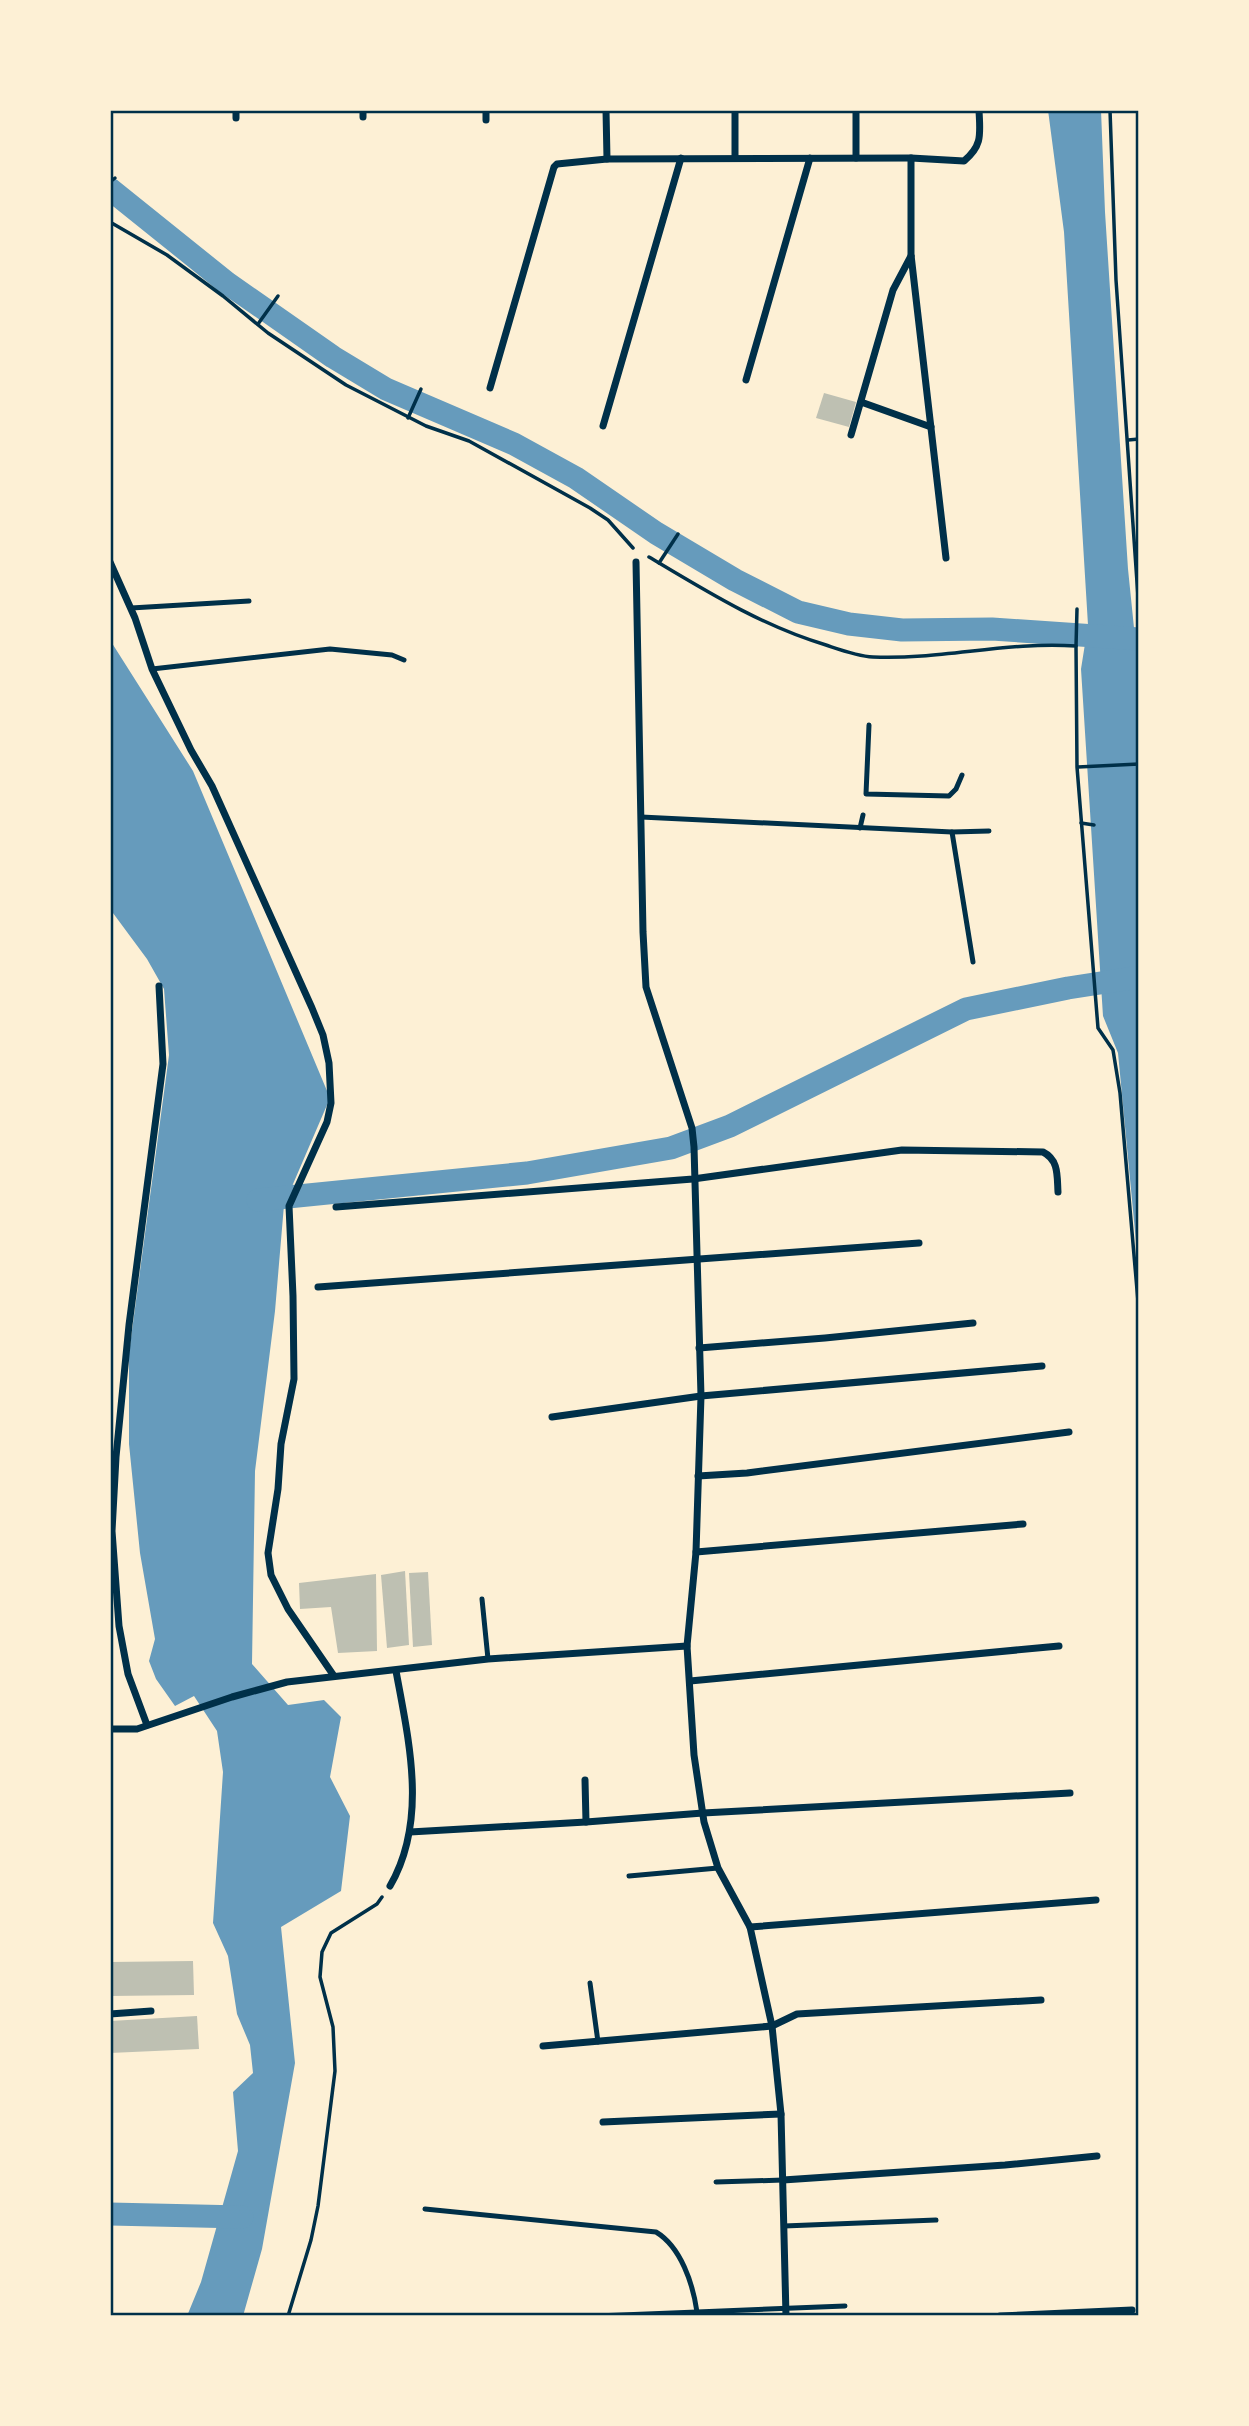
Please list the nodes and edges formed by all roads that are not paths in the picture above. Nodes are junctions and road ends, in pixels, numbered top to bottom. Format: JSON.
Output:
{"nodes":[{"id":1,"x":486,"y":110,"type":"edge"},
{"id":2,"x":606,"y":110,"type":"edge"},
{"id":3,"x":735,"y":110,"type":"edge"},
{"id":4,"x":856,"y":110,"type":"edge"},
{"id":5,"x":979,"y":110,"type":"edge"},
{"id":6,"x":486,"y":120,"type":"dead end"},
{"id":7,"x":681,"y":158,"type":"junction"},
{"id":8,"x":735,"y":158,"type":"junction"},
{"id":9,"x":810,"y":158,"type":"junction"},
{"id":10,"x":856,"y":158,"type":"junction"},
{"id":11,"x":911,"y":158,"type":"junction"},
{"id":12,"x":607,"y":159,"type":"junction"},
{"id":13,"x":911,"y":256,"type":"junction"},
{"id":14,"x":746,"y":380,"type":"dead end"},
{"id":15,"x":490,"y":388,"type":"dead end"},
{"id":16,"x":861,"y":402,"type":"junction"},
{"id":17,"x":603,"y":426,"type":"dead end"},
{"id":18,"x":931,"y":427,"type":"junction"},
{"id":19,"x":851,"y":435,"type":"dead end"},
{"id":20,"x":946,"y":558,"type":"dead end"},
{"id":21,"x":110,"y":562,"type":"edge"},
{"id":22,"x":636,"y":562,"type":"dead end"},
{"id":23,"x":249,"y":601,"type":"dead end"},
{"id":24,"x":131,"y":608,"type":"junction"},
{"id":25,"x":404,"y":660,"type":"dead end"},
{"id":26,"x":152,"y":669,"type":"junction"},
{"id":27,"x":869,"y":725,"type":"dead end"},
{"id":28,"x":962,"y":775,"type":"dead end"},
{"id":29,"x":863,"y":815,"type":"dead end"},
{"id":30,"x":641,"y":817,"type":"junction"},
{"id":31,"x":860,"y":828,"type":"junction"},
{"id":32,"x":989,"y":831,"type":"dead end"},
{"id":33,"x":952,"y":832,"type":"junction"},
{"id":34,"x":973,"y":961,"type":"dead end"},
{"id":35,"x":159,"y":986,"type":"dead end"},
{"id":36,"x":693,"y":1179,"type":"junction"},
{"id":37,"x":1058,"y":1192,"type":"dead end"},
{"id":38,"x":336,"y":1207,"type":"dead end"},
{"id":39,"x":919,"y":1243,"type":"dead end"},
{"id":40,"x":696,"y":1258,"type":"junction"},
{"id":41,"x":318,"y":1287,"type":"dead end"},
{"id":42,"x":973,"y":1323,"type":"dead end"},
{"id":43,"x":699,"y":1348,"type":"junction"},
{"id":44,"x":1042,"y":1366,"type":"dead end"},
{"id":45,"x":701,"y":1396,"type":"junction"},
{"id":46,"x":552,"y":1417,"type":"dead end"},
{"id":47,"x":1069,"y":1432,"type":"dead end"},
{"id":48,"x":698,"y":1476,"type":"junction"},
{"id":49,"x":1023,"y":1524,"type":"dead end"},
{"id":50,"x":696,"y":1552,"type":"junction"},
{"id":51,"x":482,"y":1599,"type":"dead end"},
{"id":52,"x":687,"y":1646,"type":"junction"},
{"id":53,"x":1059,"y":1646,"type":"dead end"},
{"id":54,"x":488,"y":1659,"type":"junction"},
{"id":55,"x":396,"y":1671,"type":"junction"},
{"id":56,"x":334,"y":1676,"type":"junction"},
{"id":57,"x":690,"y":1681,"type":"junction"},
{"id":58,"x":150,"y":1723,"type":"junction"},
{"id":59,"x":110,"y":1729,"type":"edge"},
{"id":60,"x":585,"y":1780,"type":"dead end"},
{"id":61,"x":1070,"y":1793,"type":"dead end"},
{"id":62,"x":703,"y":1813,"type":"junction"},
{"id":63,"x":586,"y":1822,"type":"junction"},
{"id":64,"x":410,"y":1832,"type":"junction"},
{"id":65,"x":718,"y":1868,"type":"junction"},
{"id":66,"x":629,"y":1876,"type":"dead end"},
{"id":67,"x":390,"y":1886,"type":"road end"},
{"id":68,"x":1096,"y":1900,"type":"dead end"},
{"id":69,"x":751,"y":1927,"type":"junction"},
{"id":70,"x":590,"y":1983,"type":"dead end"},
{"id":71,"x":1041,"y":2000,"type":"dead end"},
{"id":72,"x":151,"y":2011,"type":"dead end"},
{"id":73,"x":110,"y":2014,"type":"edge"},
{"id":74,"x":772,"y":2026,"type":"junction"},
{"id":75,"x":598,"y":2042,"type":"junction"},
{"id":76,"x":543,"y":2046,"type":"dead end"},
{"id":77,"x":781,"y":2114,"type":"junction"},
{"id":78,"x":603,"y":2122,"type":"dead end"},
{"id":79,"x":1097,"y":2155,"type":"dead end"},
{"id":80,"x":783,"y":2179,"type":"junction"},
{"id":81,"x":716,"y":2182,"type":"dead end"},
{"id":82,"x":425,"y":2209,"type":"dead end"},
{"id":83,"x":936,"y":2220,"type":"dead end"},
{"id":84,"x":784,"y":2226,"type":"junction"},
{"id":85,"x":845,"y":2306,"type":"dead end"},
{"id":86,"x":1132,"y":2311,"type":"dead end"},
{"id":87,"x":697,"y":2312,"type":"junction"},
{"id":88,"x":786,"y":2312,"type":"edge"},
{"id":89,"x":596,"y":2316,"type":"edge"},
{"id":90,"x":1000,"y":2316,"type":"edge"}],
"edges":[{"from":1,"to":6,"type":"street"},
{"from":2,"to":12,"type":"street"},
{"from":3,"to":8,"type":"street"},
{"from":4,"to":10,"type":"street"},
{"from":5,"to":11,"type":"street"},
{"from":7,"to":8,"type":"street"},
{"from":7,"to":12,"type":"street"},
{"from":7,"to":17,"type":"street"},
{"from":8,"to":9,"type":"street"},
{"from":9,"to":10,"type":"street"},
{"from":9,"to":14,"type":"street"},
{"from":10,"to":11,"type":"street"},
{"from":11,"to":13,"type":"street"},
{"from":12,"to":15,"type":"street"},
{"from":13,"to":16,"type":"street"},
{"from":13,"to":18,"type":"street"},
{"from":16,"to":18,"type":"street"},
{"from":16,"to":19,"type":"street"},
{"from":18,"to":20,"type":"street"},
{"from":21,"to":24,"type":"street"},
{"from":22,"to":30,"type":"street"},
{"from":23,"to":24,"type":"lane"},
{"from":24,"to":26,"type":"street"},
{"from":25,"to":26,"type":"lane"},
{"from":26,"to":56,"type":"street"},
{"from":27,"to":28,"type":"lane"},
{"from":29,"to":31,"type":"lane"},
{"from":30,"to":31,"type":"lane"},
{"from":30,"to":36,"type":"street"},
{"from":31,"to":33,"type":"lane"},
{"from":32,"to":33,"type":"lane"},
{"from":33,"to":34,"type":"lane"},
{"from":35,"to":58,"type":"street"},
{"from":36,"to":37,"type":"street"},
{"from":36,"to":38,"type":"street"},
{"from":36,"to":40,"type":"street"},
{"from":39,"to":40,"type":"street"},
{"from":40,"to":41,"type":"street"},
{"from":40,"to":43,"type":"street"},
{"from":42,"to":43,"type":"street"},
{"from":43,"to":45,"type":"street"},
{"from":44,"to":45,"type":"street"},
{"from":45,"to":46,"type":"street"},
{"from":45,"to":48,"type":"street"},
{"from":47,"to":48,"type":"street"},
{"from":48,"to":50,"type":"street"},
{"from":49,"to":50,"type":"street"},
{"from":50,"to":52,"type":"street"},
{"from":51,"to":54,"type":"lane"},
{"from":52,"to":54,"type":"street"},
{"from":52,"to":57,"type":"street"},
{"from":53,"to":57,"type":"street"},
{"from":54,"to":55,"type":"street"},
{"from":55,"to":56,"type":"street"},
{"from":55,"to":64,"type":"street"},
{"from":56,"to":58,"type":"street"},
{"from":57,"to":62,"type":"street"},
{"from":58,"to":59,"type":"street"},
{"from":60,"to":63,"type":"street"},
{"from":61,"to":62,"type":"street"},
{"from":62,"to":63,"type":"street"},
{"from":62,"to":65,"type":"street"},
{"from":63,"to":64,"type":"street"},
{"from":64,"to":67,"type":"street"},
{"from":65,"to":66,"type":"lane"},
{"from":65,"to":69,"type":"street"},
{"from":68,"to":69,"type":"street"},
{"from":69,"to":74,"type":"street"},
{"from":70,"to":75,"type":"lane"},
{"from":71,"to":74,"type":"street"},
{"from":72,"to":73,"type":"street"},
{"from":74,"to":75,"type":"street"},
{"from":74,"to":77,"type":"street"},
{"from":75,"to":76,"type":"street"},
{"from":77,"to":78,"type":"street"},
{"from":77,"to":80,"type":"street"},
{"from":79,"to":80,"type":"street"},
{"from":80,"to":81,"type":"lane"},
{"from":80,"to":84,"type":"street"},
{"from":82,"to":87,"type":"lane"},
{"from":83,"to":84,"type":"lane"},
{"from":84,"to":88,"type":"street"},
{"from":85,"to":88,"type":"lane"},
{"from":86,"to":90,"type":"street"},
{"from":87,"to":88,"type":"lane"},
{"from":87,"to":89,"type":"lane"}]}
